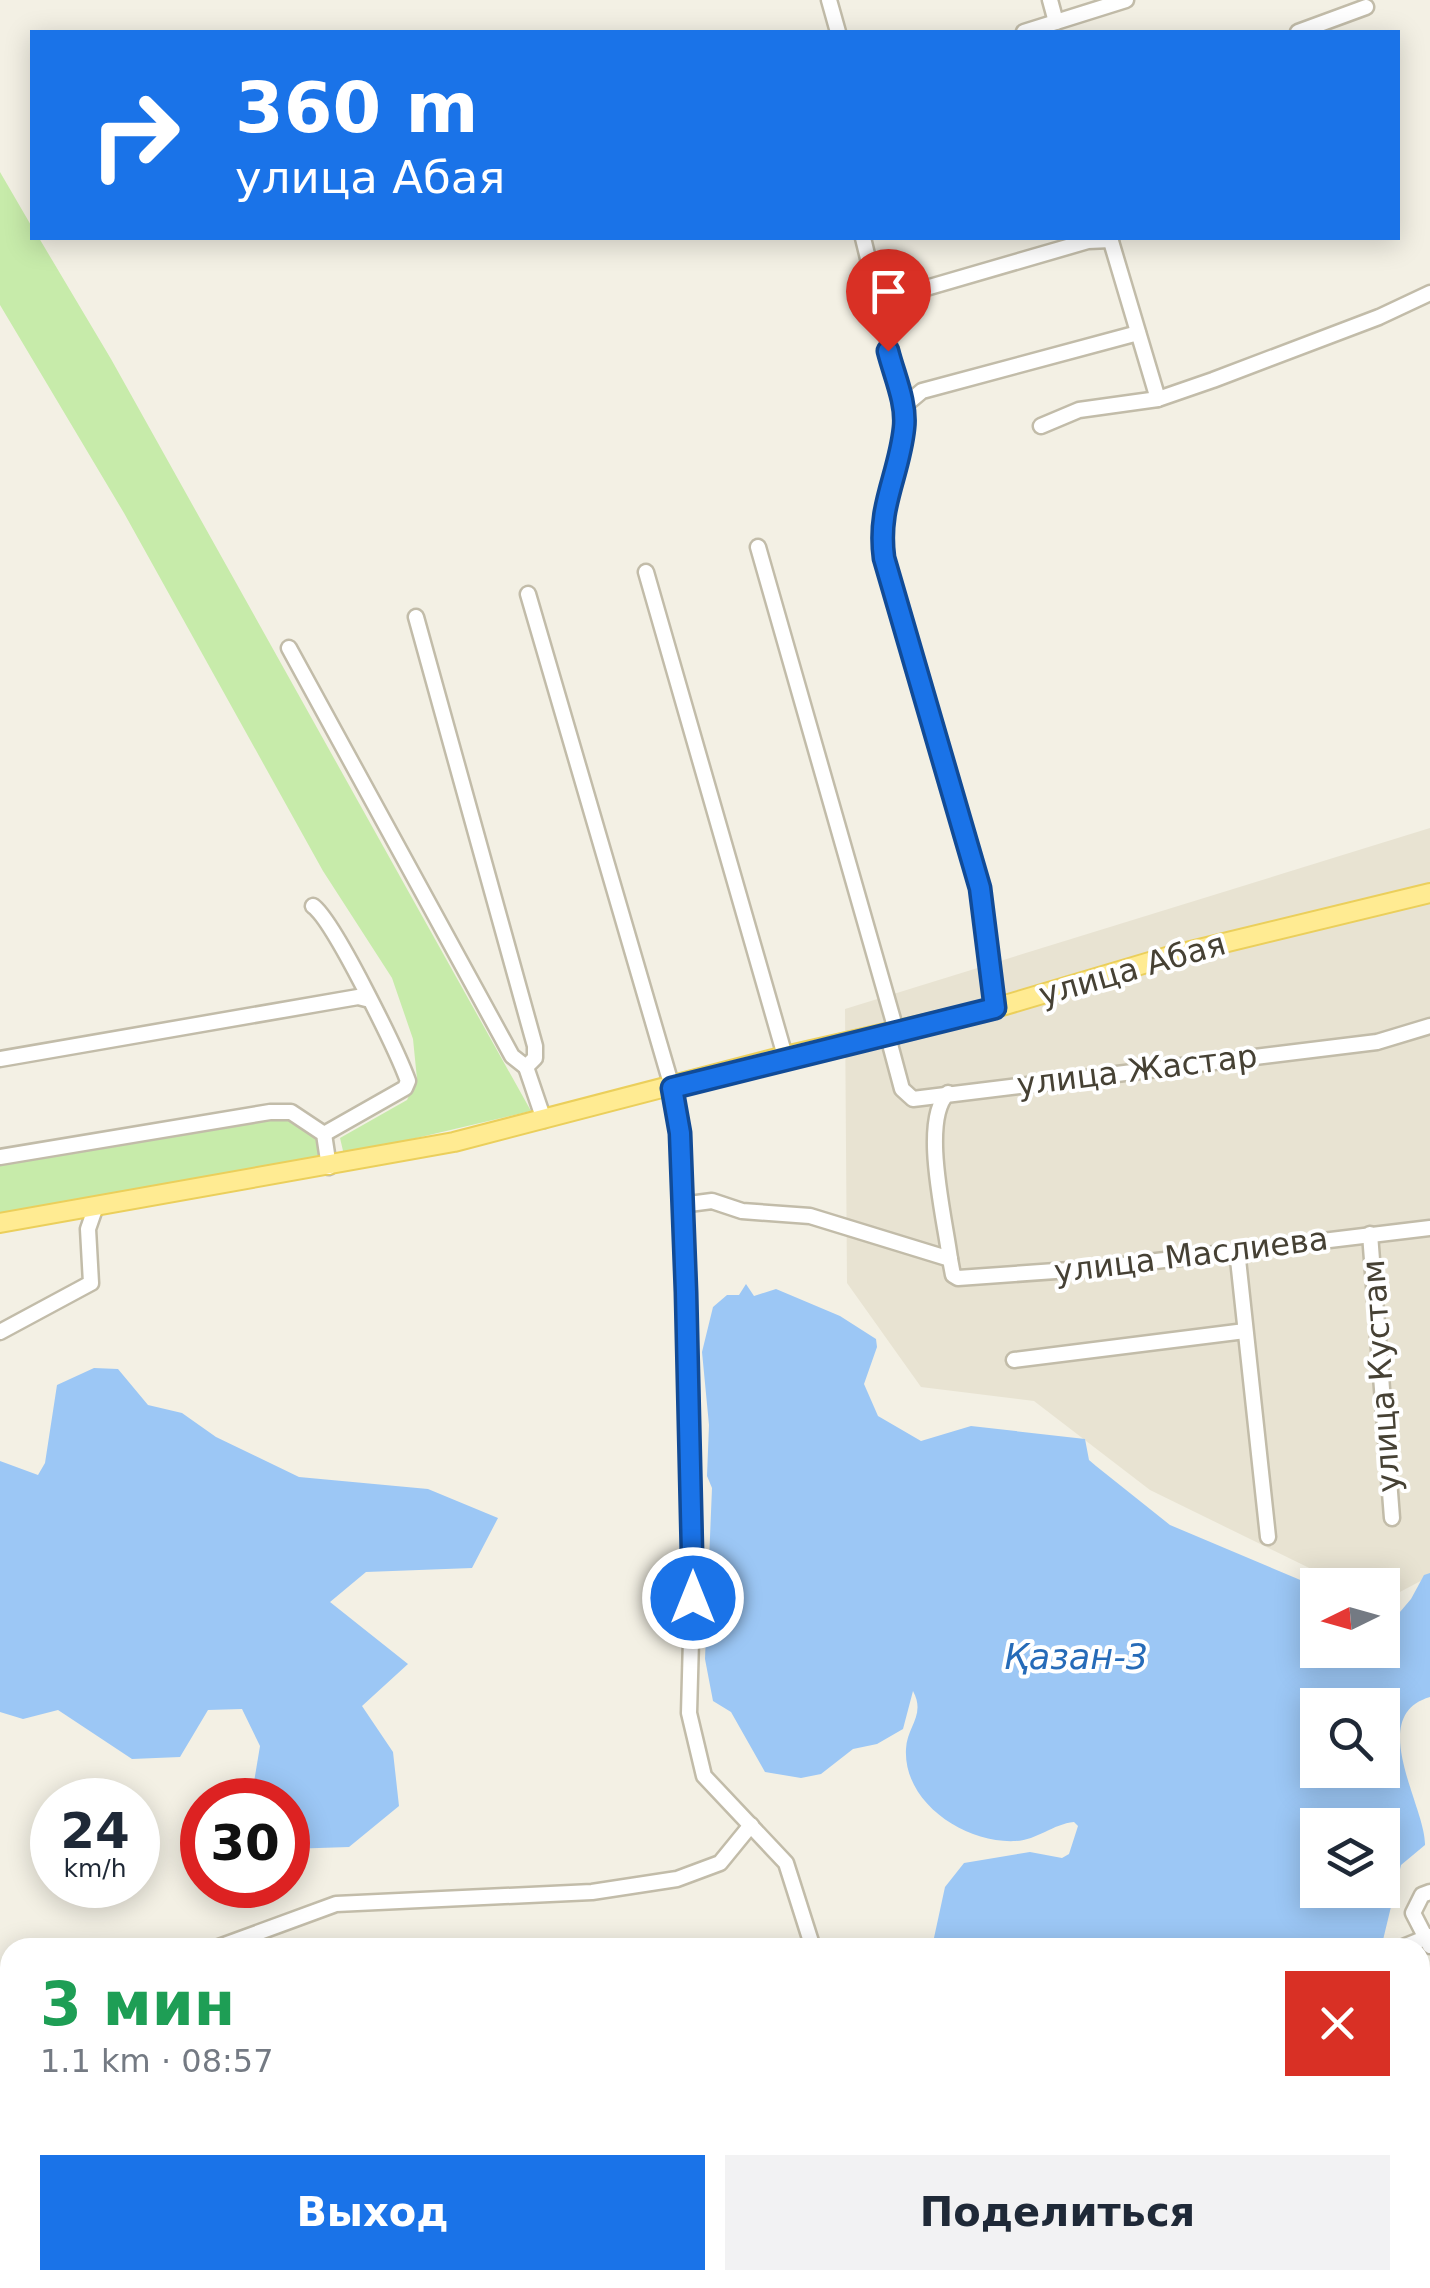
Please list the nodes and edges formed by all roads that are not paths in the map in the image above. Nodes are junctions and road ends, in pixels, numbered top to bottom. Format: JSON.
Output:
{"nodes":[{"id":1,"x":829,"y":0,"type":"edge"},
{"id":2,"x":1050,"y":0,"type":"edge"},
{"id":3,"x":1126,"y":0,"type":"edge"},
{"id":4,"x":1366,"y":6,"type":"dead end"},
{"id":5,"x":1056,"y":22,"type":"junction"},
{"id":6,"x":837,"y":30,"type":"edge"},
{"id":7,"x":1030,"y":30,"type":"edge"},
{"id":8,"x":1303,"y":30,"type":"edge"},
{"id":9,"x":862,"y":240,"type":"edge"},
{"id":10,"x":1099,"y":240,"type":"edge"},
{"id":11,"x":1110,"y":240,"type":"edge"},
{"id":12,"x":1430,"y":293,"type":"edge"},
{"id":13,"x":878,"y":302,"type":"junction"},
{"id":14,"x":1138,"y":333,"type":"junction"},
{"id":15,"x":1158,"y":399,"type":"junction"},
{"id":16,"x":904,"y":406,"type":"junction"},
{"id":17,"x":1041,"y":426,"type":"dead end"},
{"id":18,"x":758,"y":546,"type":"dead end"},
{"id":19,"x":646,"y":572,"type":"dead end"},
{"id":20,"x":528,"y":594,"type":"dead end"},
{"id":21,"x":416,"y":617,"type":"dead end"},
{"id":22,"x":288,"y":648,"type":"dead end"},
{"id":23,"x":1430,"y":893,"type":"edge"},
{"id":24,"x":313,"y":906,"type":"dead end"},
{"id":25,"x":366,"y":999,"type":"junction"},
{"id":26,"x":995,"y":1008,"type":"junction"},
{"id":27,"x":1430,"y":1026,"type":"edge"},
{"id":28,"x":892,"y":1032,"type":"junction"},
{"id":29,"x":786,"y":1056,"type":"junction"},
{"id":30,"x":0,"y":1059,"type":"edge"},
{"id":31,"x":526,"y":1067,"type":"junction"},
{"id":32,"x":672,"y":1088,"type":"junction"},
{"id":33,"x":948,"y":1093,"type":"junction"},
{"id":34,"x":544,"y":1120,"type":"junction"},
{"id":35,"x":324,"y":1134,"type":"junction"},
{"id":36,"x":0,"y":1157,"type":"edge"},
{"id":37,"x":329,"y":1167,"type":"junction"},
{"id":38,"x":682,"y":1205,"type":"junction"},
{"id":39,"x":96,"y":1206,"type":"junction"},
{"id":40,"x":0,"y":1222,"type":"edge"},
{"id":41,"x":1430,"y":1228,"type":"edge"},
{"id":42,"x":1370,"y":1234,"type":"junction"},
{"id":43,"x":1237,"y":1250,"type":"junction"},
{"id":44,"x":950,"y":1258,"type":"junction"},
{"id":45,"x":1245,"y":1331,"type":"junction"},
{"id":46,"x":0,"y":1332,"type":"edge"},
{"id":47,"x":1014,"y":1360,"type":"dead end"},
{"id":48,"x":1392,"y":1518,"type":"dead end"},
{"id":49,"x":1268,"y":1537,"type":"dead end"},
{"id":50,"x":752,"y":1825,"type":"junction"},
{"id":51,"x":1430,"y":1892,"type":"edge"},
{"id":52,"x":234,"y":1926,"type":"dead end"},
{"id":53,"x":257,"y":1931,"type":"junction"},
{"id":54,"x":240,"y":1938,"type":"edge"},
{"id":55,"x":810,"y":1938,"type":"edge"},
{"id":56,"x":1427,"y":1938,"type":"edge"}],
"edges":[{"from":1,"to":6,"type":"street"},
{"from":2,"to":5,"type":"street"},
{"from":3,"to":5,"type":"street"},
{"from":4,"to":8,"type":"street"},
{"from":5,"to":7,"type":"street"},
{"from":9,"to":13,"type":"street"},
{"from":10,"to":13,"type":"street"},
{"from":11,"to":14,"type":"street"},
{"from":12,"to":15,"type":"street"},
{"from":13,"to":16,"type":"street"},
{"from":14,"to":15,"type":"street"},
{"from":14,"to":16,"type":"street"},
{"from":15,"to":17,"type":"street"},
{"from":16,"to":26,"type":"street"},
{"from":18,"to":28,"type":"street"},
{"from":19,"to":29,"type":"street"},
{"from":20,"to":32,"type":"street"},
{"from":21,"to":31,"type":"street"},
{"from":22,"to":31,"type":"street"},
{"from":23,"to":26,"type":"main road","name":"улица Абая"},
{"from":24,"to":25,"type":"street"},
{"from":25,"to":30,"type":"street"},
{"from":25,"to":35,"type":"street"},
{"from":26,"to":28,"type":"main road","name":"улица Абая"},
{"from":27,"to":33,"type":"street","name":"улица Жастар"},
{"from":28,"to":29,"type":"main road","name":"улица Абая"},
{"from":28,"to":33,"type":"street","name":"улица Жастар"},
{"from":29,"to":32,"type":"main road","name":"улица Абая"},
{"from":31,"to":34,"type":"street"},
{"from":32,"to":34,"type":"main road","name":"улица Абая"},
{"from":32,"to":38,"type":"street"},
{"from":33,"to":44,"type":"street"},
{"from":34,"to":37,"type":"main road","name":"улица Абая"},
{"from":35,"to":36,"type":"street"},
{"from":35,"to":37,"type":"street"},
{"from":37,"to":39,"type":"main road","name":"улица Абая"},
{"from":38,"to":44,"type":"street"},
{"from":38,"to":50,"type":"street"},
{"from":39,"to":40,"type":"main road","name":"улица Абая"},
{"from":39,"to":46,"type":"street"},
{"from":41,"to":42,"type":"street","name":"улица Маслиева"},
{"from":42,"to":43,"type":"street","name":"улица Маслиева"},
{"from":42,"to":48,"type":"street","name":"улица Кустам"},
{"from":43,"to":44,"type":"street","name":"улица Маслиева"},
{"from":43,"to":45,"type":"street"},
{"from":45,"to":47,"type":"street"},
{"from":45,"to":49,"type":"street"},
{"from":50,"to":53,"type":"street"},
{"from":50,"to":55,"type":"street"},
{"from":51,"to":56,"type":"street"},
{"from":52,"to":53,"type":"street"},
{"from":53,"to":54,"type":"street"}]}
